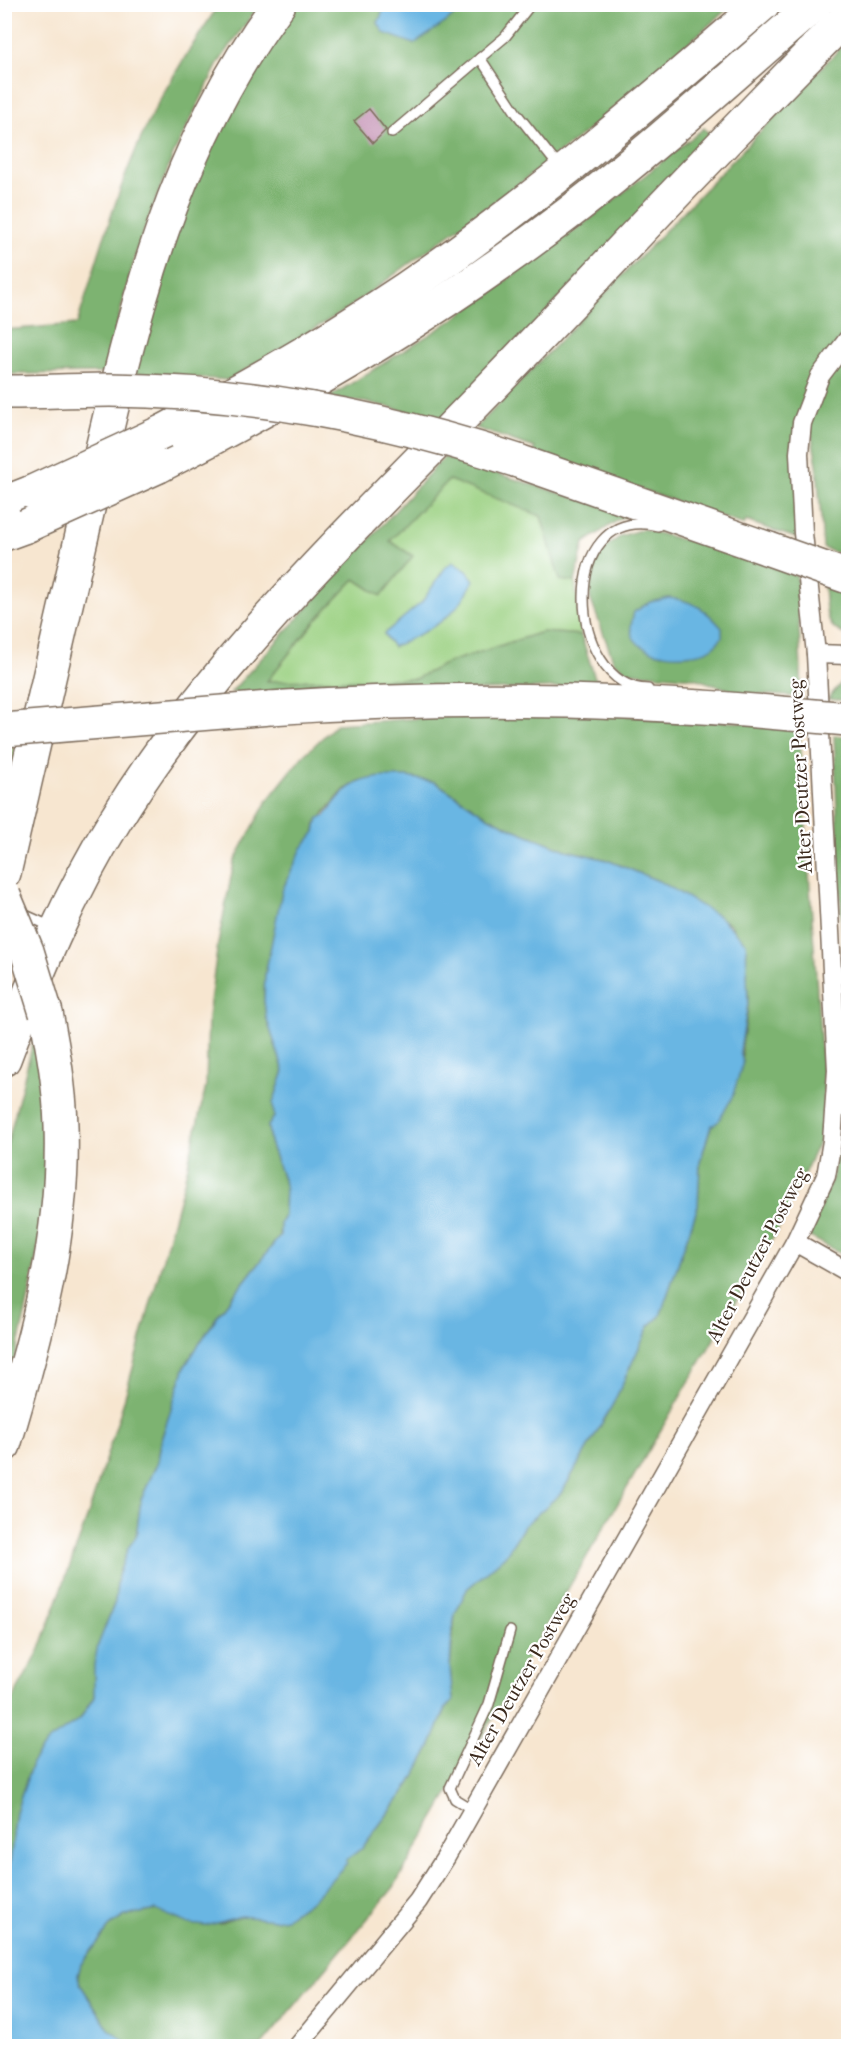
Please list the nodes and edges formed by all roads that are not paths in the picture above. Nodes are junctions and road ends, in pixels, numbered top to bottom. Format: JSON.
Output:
{"nodes":[{"id":1,"x":279,"y":4,"type":"edge"},
{"id":2,"x":531,"y":4,"type":"edge"},
{"id":3,"x":763,"y":4,"type":"edge"},
{"id":4,"x":815,"y":4,"type":"edge"},
{"id":5,"x":849,"y":16,"type":"edge"},
{"id":6,"x":480,"y":58,"type":"junction"},
{"id":7,"x":392,"y":133,"type":"dead end"},
{"id":8,"x":563,"y":172,"type":"junction"},
{"id":9,"x":849,"y":339,"type":"edge"},
{"id":10,"x":7,"y":392,"type":"edge"},
{"id":11,"x":17,"y":513,"type":"edge"},
{"id":12,"x":664,"y":528,"type":"dead end"},
{"id":13,"x":849,"y":577,"type":"edge"},
{"id":14,"x":816,"y":654,"type":"junction"},
{"id":15,"x":849,"y":655,"type":"edge"},
{"id":16,"x":664,"y":690,"type":"dead end"},
{"id":17,"x":709,"y":695,"type":"dead end"},
{"id":18,"x":738,"y":709,"type":"junction"},
{"id":19,"x":849,"y":719,"type":"edge"},
{"id":20,"x":4,"y":730,"type":"edge"},
{"id":21,"x":4,"y":873,"type":"edge"},
{"id":22,"x":4,"y":896,"type":"edge"},
{"id":23,"x":4,"y":907,"type":"edge"},
{"id":24,"x":57,"y":928,"type":"junction"},
{"id":25,"x":4,"y":1059,"type":"edge"},
{"id":26,"x":795,"y":1242,"type":"junction"},
{"id":27,"x":849,"y":1272,"type":"edge"},
{"id":28,"x":4,"y":1445,"type":"edge"},
{"id":29,"x":510,"y":1631,"type":"dead end"},
{"id":30,"x":473,"y":1810,"type":"junction"},
{"id":31,"x":298,"y":2046,"type":"edge"}],
"edges":[{"from":1,"to":21,"type":"highway"},
{"from":2,"to":6,"type":"lane"},
{"from":3,"to":8,"type":"highway"},
{"from":4,"to":11,"type":"highway","bridge":true},
{"from":5,"to":24,"type":"highway"},
{"from":6,"to":7,"type":"lane"},
{"from":6,"to":8,"type":"lane"},
{"from":8,"to":11,"type":"highway","bridge":true},
{"from":9,"to":14,"type":"street","name":"Alter Deutzer Postweg"},
{"from":10,"to":13,"type":"highway","bridge":true},
{"from":12,"to":16,"type":"lane"},
{"from":14,"to":15,"type":"street"},
{"from":14,"to":26,"type":"street","name":"Alter Deutzer Postweg"},
{"from":17,"to":18,"type":"lane"},
{"from":18,"to":19,"type":"highway","bridge":true},
{"from":18,"to":20,"type":"highway","bridge":true},
{"from":22,"to":28,"type":"highway","bridge":true},
{"from":23,"to":24,"type":"lane"},
{"from":24,"to":25,"type":"highway"},
{"from":26,"to":27,"type":"street"},
{"from":26,"to":30,"type":"street","name":"Alter Deutzer Postweg"},
{"from":29,"to":30,"type":"lane"},
{"from":30,"to":31,"type":"street","name":"Alter Deutzer Postweg"}]}
